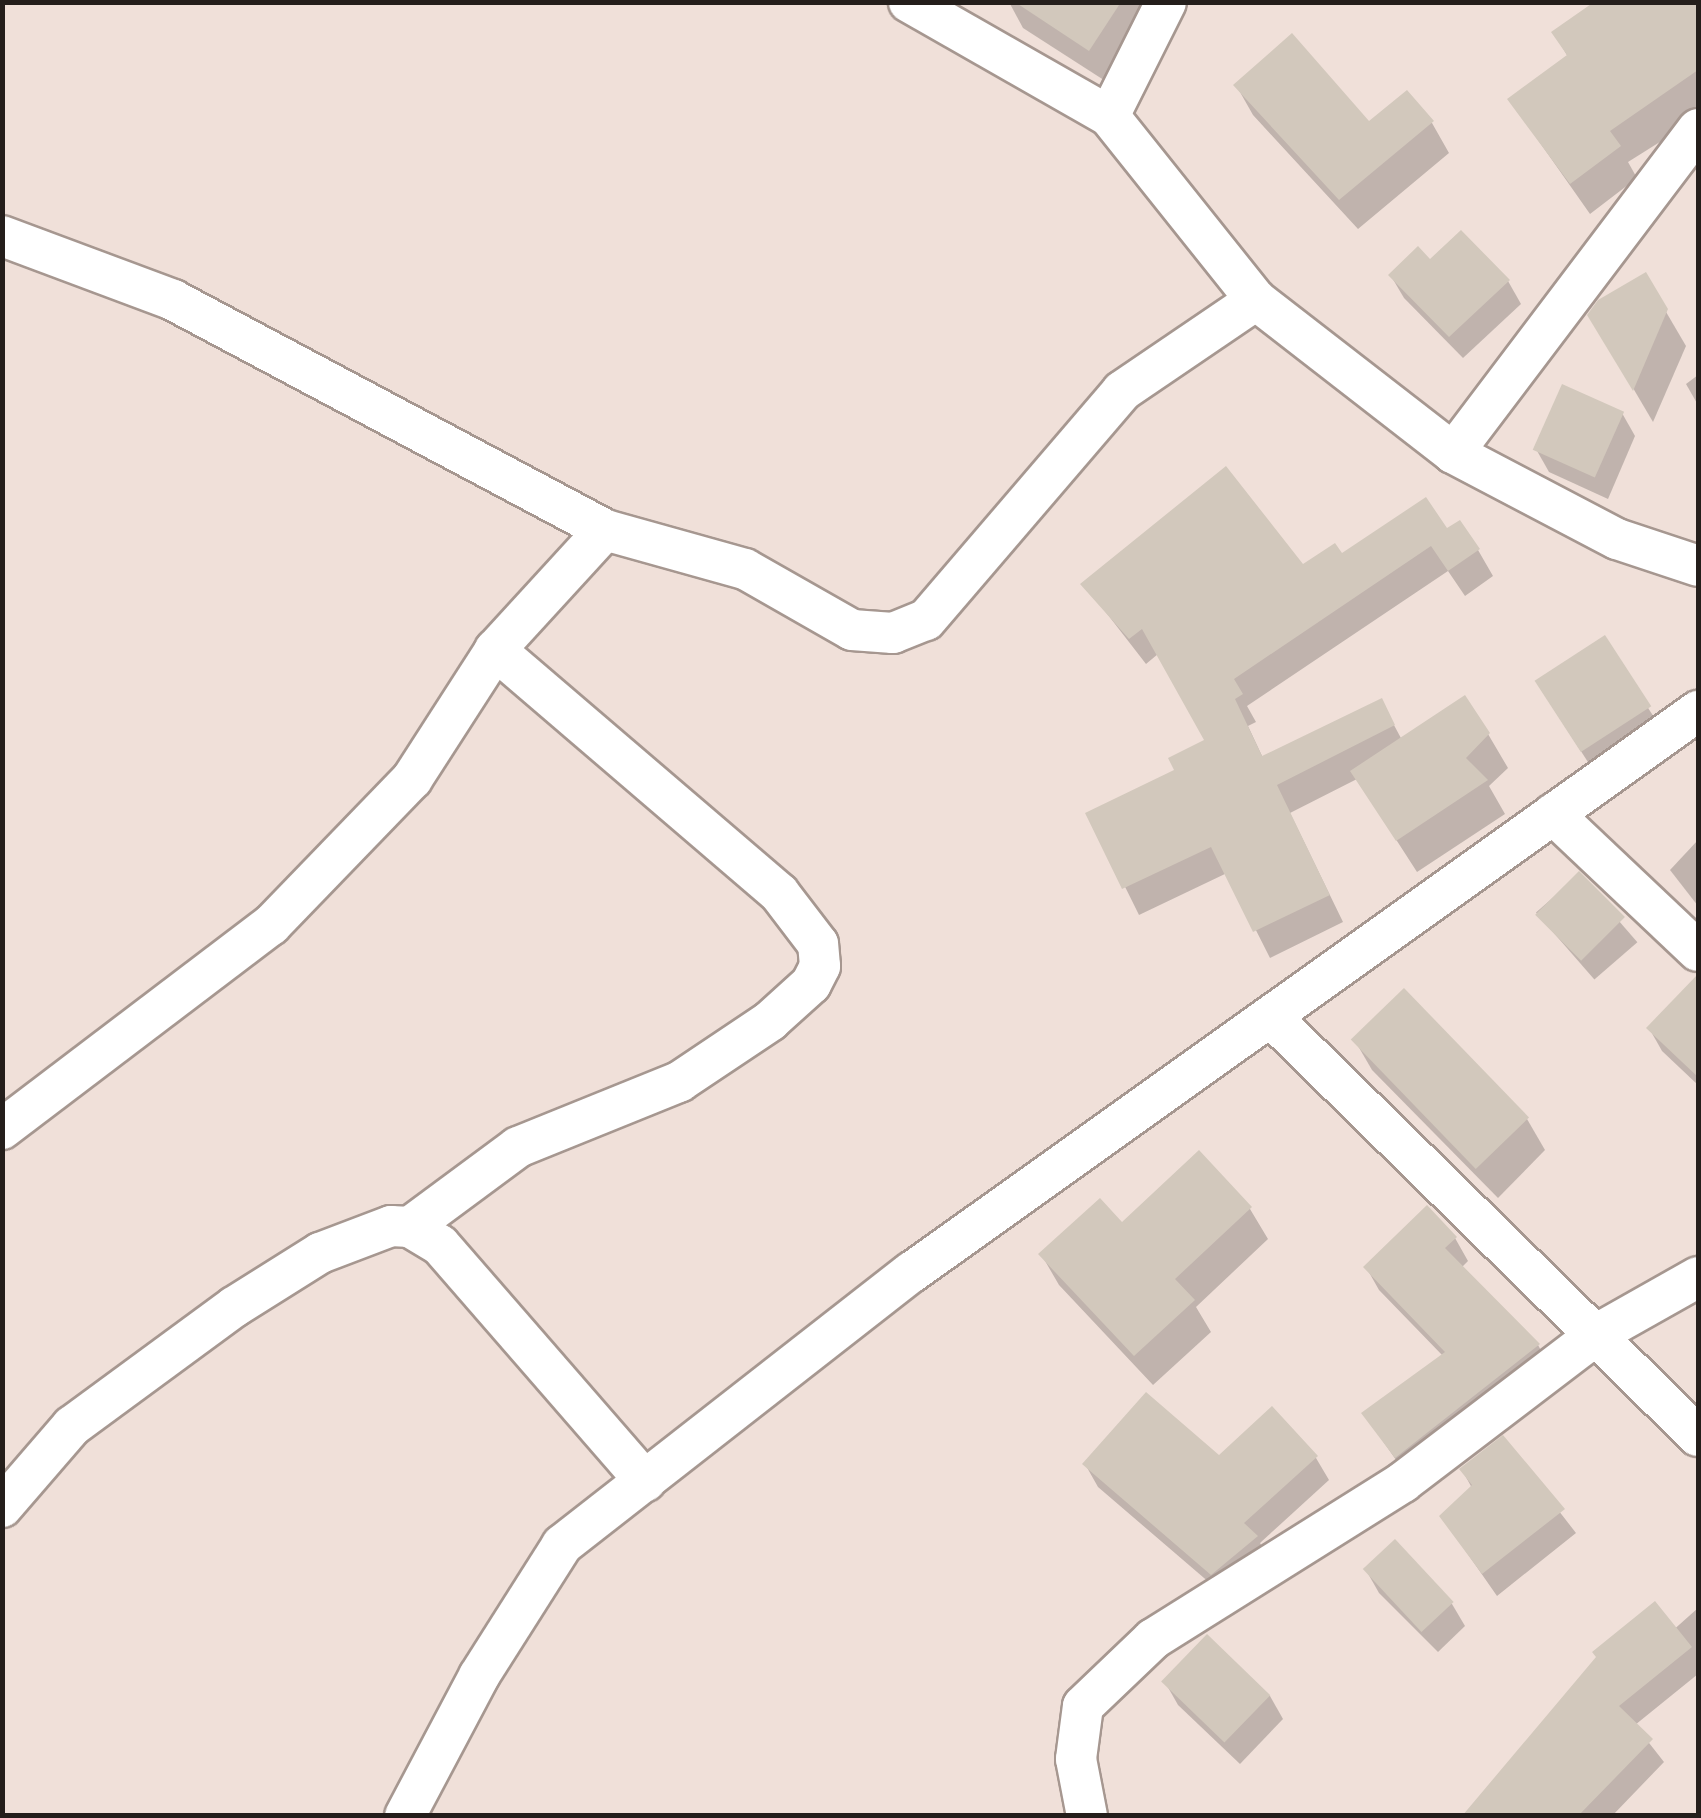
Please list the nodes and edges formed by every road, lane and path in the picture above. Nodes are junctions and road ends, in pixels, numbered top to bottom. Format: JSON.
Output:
{"nodes":[{"id":1,"x":909,"y":2,"type":"edge"},
{"id":2,"x":1166,"y":2,"type":"edge"},
{"id":3,"x":1109,"y":116,"type":"junction"},
{"id":4,"x":1698,"y":129,"type":"edge"},
{"id":5,"x":2,"y":236,"type":"edge"},
{"id":6,"x":1256,"y":300,"type":"junction"},
{"id":7,"x":1453,"y":453,"type":"junction"},
{"id":8,"x":606,"y":530,"type":"junction"},
{"id":9,"x":1698,"y":566,"type":"edge"},
{"id":10,"x":495,"y":650,"type":"junction"},
{"id":11,"x":1698,"y":710,"type":"edge"},
{"id":12,"x":1552,"y":814,"type":"junction"},
{"id":13,"x":1698,"y":951,"type":"edge"},
{"id":14,"x":1272,"y":1017,"type":"junction"},
{"id":15,"x":2,"y":1129,"type":"edge"},
{"id":16,"x":410,"y":1227,"type":"junction"},
{"id":17,"x":1698,"y":1277,"type":"edge"},
{"id":18,"x":1598,"y":1334,"type":"junction"},
{"id":19,"x":1698,"y":1436,"type":"edge"},
{"id":20,"x":646,"y":1480,"type":"junction"},
{"id":21,"x":2,"y":1507,"type":"edge"},
{"id":22,"x":405,"y":1816,"type":"edge"},
{"id":23,"x":1087,"y":1816,"type":"edge"}],
"edges":[{"from":1,"to":3,"type":"street"},
{"from":2,"to":3,"type":"street"},
{"from":3,"to":6,"type":"street"},
{"from":4,"to":7,"type":"street"},
{"from":5,"to":8,"type":"street"},
{"from":6,"to":7,"type":"street"},
{"from":6,"to":8,"type":"street"},
{"from":7,"to":9,"type":"street"},
{"from":8,"to":10,"type":"street"},
{"from":10,"to":15,"type":"street"},
{"from":10,"to":16,"type":"street"},
{"from":11,"to":12,"type":"street"},
{"from":12,"to":13,"type":"street"},
{"from":12,"to":14,"type":"street"},
{"from":14,"to":18,"type":"street"},
{"from":14,"to":20,"type":"street"},
{"from":16,"to":20,"type":"street"},
{"from":16,"to":21,"type":"street"},
{"from":17,"to":18,"type":"street"},
{"from":18,"to":19,"type":"street"},
{"from":18,"to":23,"type":"street"},
{"from":20,"to":22,"type":"street"}]}
